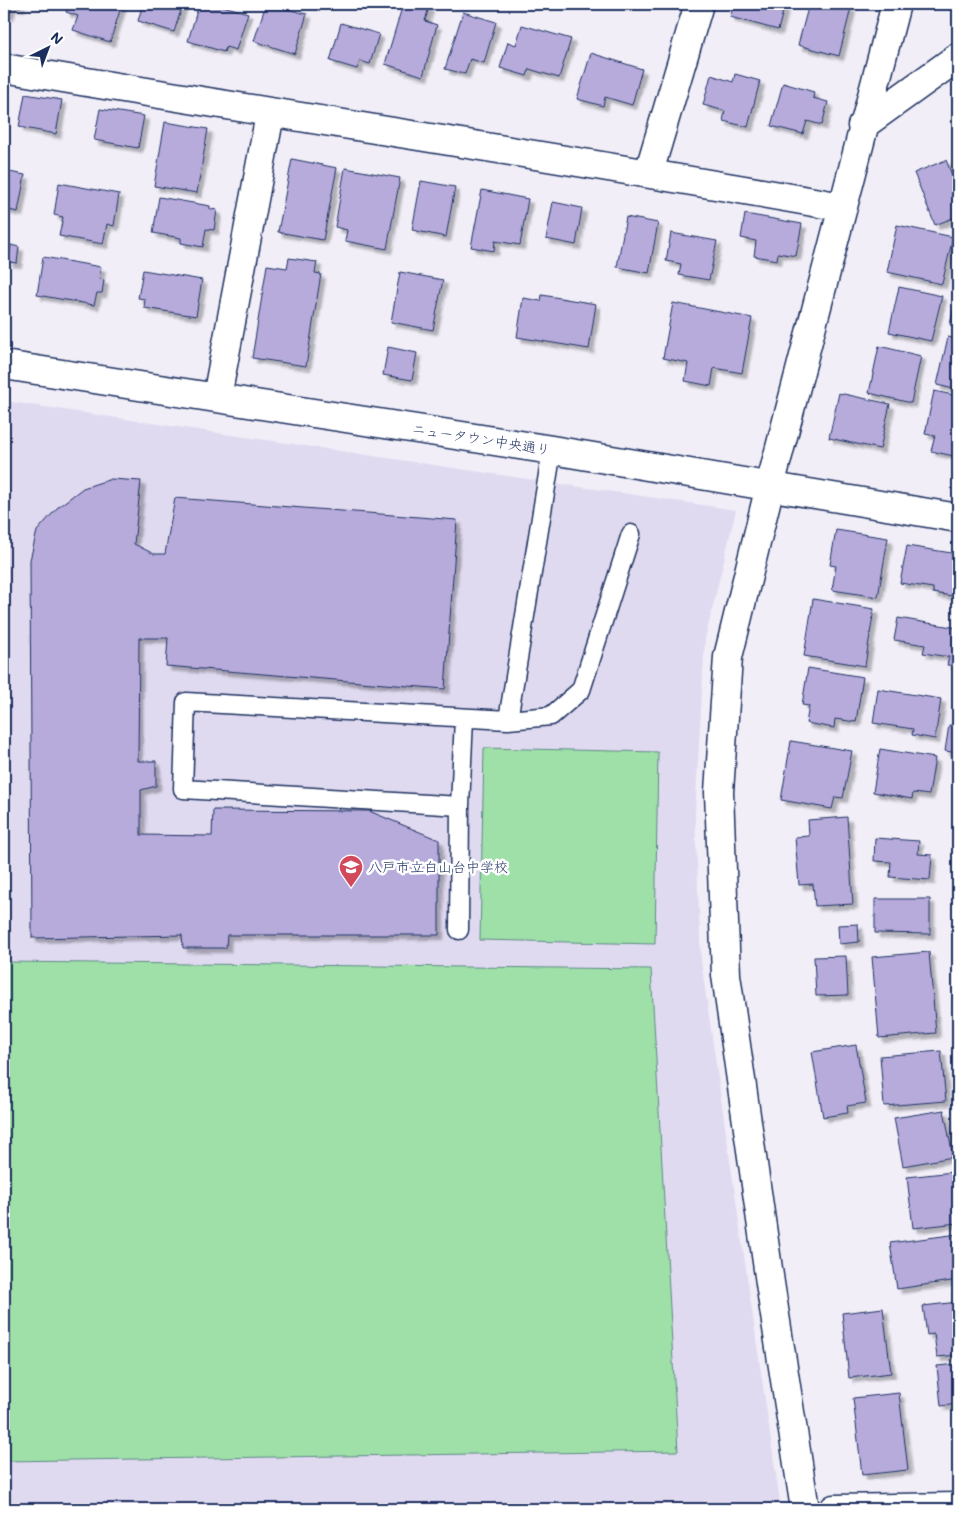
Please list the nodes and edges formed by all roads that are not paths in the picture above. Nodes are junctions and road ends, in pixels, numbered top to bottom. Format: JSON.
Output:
{"nodes":[{"id":1,"x":699,"y":4,"type":"edge"},
{"id":2,"x":896,"y":4,"type":"edge"},
{"id":3,"x":958,"y":57,"type":"edge"},
{"id":4,"x":4,"y":68,"type":"edge"},
{"id":5,"x":270,"y":114,"type":"junction"},
{"id":6,"x":862,"y":126,"type":"junction"},
{"id":7,"x":649,"y":172,"type":"junction"},
{"id":8,"x":842,"y":207,"type":"junction"},
{"id":9,"x":4,"y":365,"type":"edge"},
{"id":10,"x":217,"y":397,"type":"junction"},
{"id":11,"x":552,"y":450,"type":"junction"},
{"id":12,"x":770,"y":486,"type":"junction"},
{"id":13,"x":958,"y":518,"type":"edge"},
{"id":14,"x":631,"y":534,"type":"dead end"},
{"id":15,"x":464,"y":718,"type":"junction"},
{"id":16,"x":508,"y":720,"type":"junction"},
{"id":17,"x":460,"y":806,"type":"junction"},
{"id":18,"x":459,"y":930,"type":"dead end"},
{"id":19,"x":958,"y":1507,"type":"edge"},
{"id":20,"x":805,"y":1509,"type":"edge"},
{"id":21,"x":834,"y":1509,"type":"edge"}],
"edges":[{"from":1,"to":7,"type":"street"},
{"from":2,"to":6,"type":"street"},
{"from":3,"to":6,"type":"street"},
{"from":4,"to":5,"type":"street"},
{"from":5,"to":7,"type":"street"},
{"from":5,"to":10,"type":"street"},
{"from":6,"to":8,"type":"street"},
{"from":7,"to":8,"type":"street"},
{"from":8,"to":12,"type":"street"},
{"from":9,"to":10,"type":"street","name":"ニュータウン中央通り"},
{"from":10,"to":11,"type":"street","name":"ニュータウン中央通り"},
{"from":11,"to":12,"type":"street","name":"ニュータウン中央通り"},
{"from":11,"to":16,"type":"lane"},
{"from":12,"to":13,"type":"street","name":"ニュータウン中央通り"},
{"from":12,"to":20,"type":"street"},
{"from":14,"to":16,"type":"lane"},
{"from":15,"to":16,"type":"lane"},
{"from":15,"to":17,"type":"lane"},
{"from":15,"to":17,"type":"lane"},
{"from":17,"to":18,"type":"lane"},
{"from":19,"to":21,"type":"street"}]}
